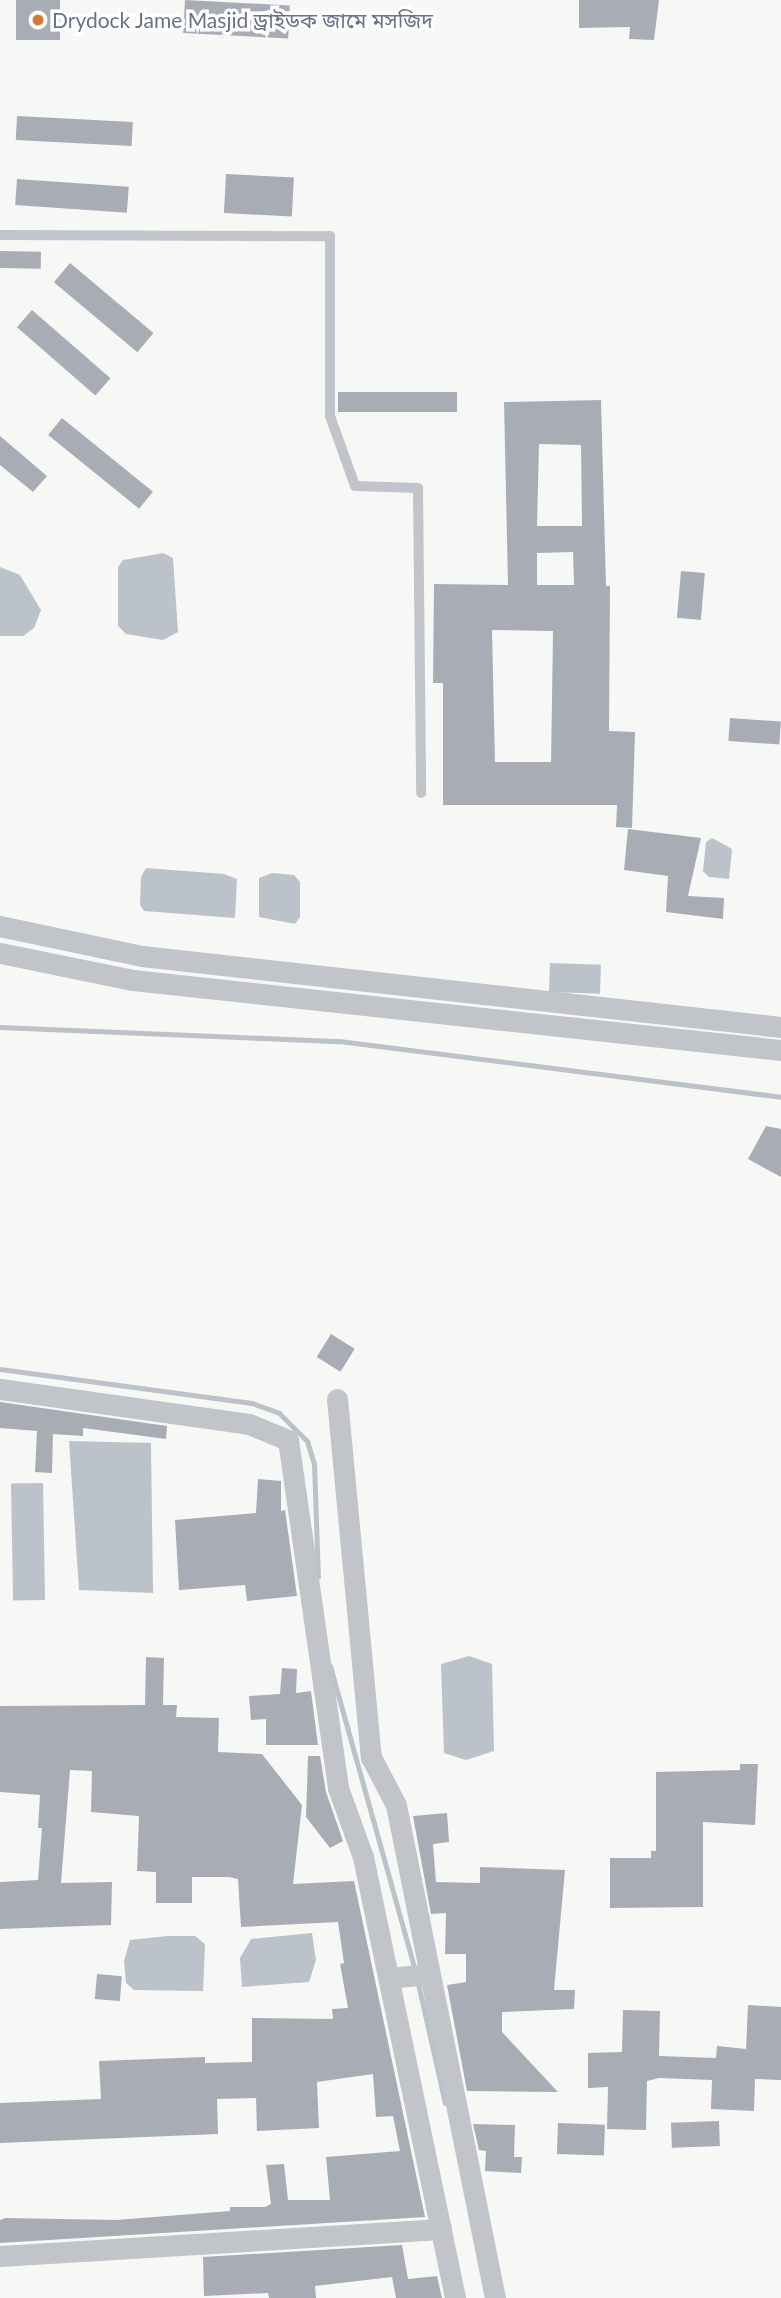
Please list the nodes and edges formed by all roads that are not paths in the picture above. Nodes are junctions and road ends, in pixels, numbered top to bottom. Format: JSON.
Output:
{"nodes":[{"id":1,"x":0,"y":235,"type":"edge"},
{"id":2,"x":421,"y":793,"type":"dead end"},
{"id":3,"x":0,"y":926,"type":"edge"},
{"id":4,"x":0,"y":954,"type":"edge"},
{"id":5,"x":781,"y":1027,"type":"edge"},
{"id":6,"x":781,"y":1050,"type":"edge"},
{"id":7,"x":0,"y":1389,"type":"edge"},
{"id":8,"x":337,"y":1399,"type":"dead end"},
{"id":9,"x":429,"y":1974,"type":"junction"},
{"id":10,"x":388,"y":1978,"type":"junction"},
{"id":11,"x":441,"y":2229,"type":"junction"},
{"id":12,"x":0,"y":2256,"type":"edge"},
{"id":13,"x":455,"y":2298,"type":"edge"},
{"id":14,"x":495,"y":2298,"type":"edge"}],
"edges":[{"from":1,"to":2,"type":"lane"},
{"from":3,"to":5,"type":"street"},
{"from":4,"to":6,"type":"street"},
{"from":7,"to":10,"type":"street"},
{"from":8,"to":9,"type":"street"},
{"from":9,"to":10,"type":"street"},
{"from":9,"to":14,"type":"street"},
{"from":10,"to":11,"type":"street"},
{"from":11,"to":12,"type":"street"},
{"from":11,"to":13,"type":"street"}]}
